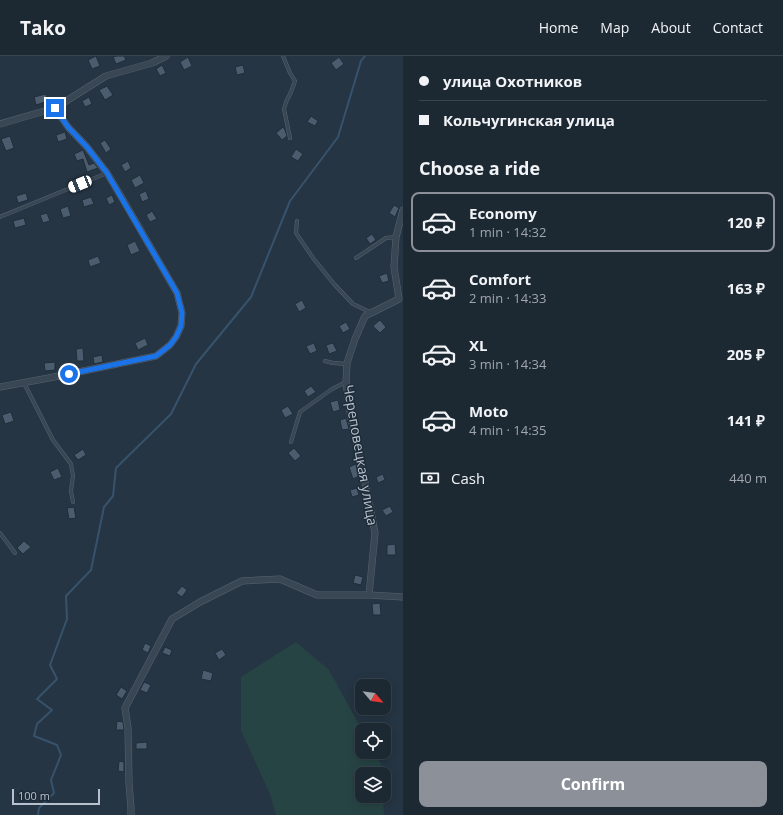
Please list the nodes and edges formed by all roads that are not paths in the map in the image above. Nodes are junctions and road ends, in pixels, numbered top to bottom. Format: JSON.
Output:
{"nodes":[{"id":1,"x":166,"y":56,"type":"edge"},
{"id":2,"x":283,"y":56,"type":"edge"},
{"id":3,"x":55,"y":108,"type":"junction"},
{"id":4,"x":0,"y":124,"type":"edge"},
{"id":5,"x":290,"y":138,"type":"dead end"},
{"id":6,"x":107,"y":173,"type":"junction"},
{"id":7,"x":403,"y":210,"type":"edge"},
{"id":8,"x":0,"y":217,"type":"edge"},
{"id":9,"x":298,"y":221,"type":"dead end"},
{"id":10,"x":396,"y":237,"type":"junction"},
{"id":11,"x":356,"y":258,"type":"dead end"},
{"id":12,"x":401,"y":301,"type":"edge"},
{"id":13,"x":372,"y":313,"type":"junction"},
{"id":14,"x":324,"y":360,"type":"dead end"},
{"id":15,"x":347,"y":364,"type":"junction"},
{"id":16,"x":346,"y":382,"type":"junction"},
{"id":17,"x":24,"y":383,"type":"junction"},
{"id":18,"x":0,"y":387,"type":"edge"},
{"id":19,"x":291,"y":442,"type":"dead end"},
{"id":20,"x":73,"y":502,"type":"dead end"},
{"id":21,"x":0,"y":533,"type":"edge"},
{"id":22,"x":15,"y":553,"type":"dead end"},
{"id":23,"x":369,"y":595,"type":"junction"},
{"id":24,"x":403,"y":597,"type":"edge"},
{"id":25,"x":131,"y":815,"type":"edge"}],
"edges":[{"from":1,"to":3,"type":"street"},
{"from":2,"to":5,"type":"lane"},
{"from":3,"to":4,"type":"street"},
{"from":3,"to":6,"type":"street"},
{"from":6,"to":8,"type":"lane"},
{"from":6,"to":17,"type":"street"},
{"from":7,"to":10,"type":"street","name":"Череповецкая улица"},
{"from":9,"to":13,"type":"lane"},
{"from":10,"to":11,"type":"lane"},
{"from":10,"to":12,"type":"street","name":"Череповецкая улица"},
{"from":12,"to":13,"type":"street","name":"Череповецкая улица"},
{"from":13,"to":15,"type":"street","name":"Череповецкая улица"},
{"from":14,"to":15,"type":"lane"},
{"from":15,"to":16,"type":"street","name":"Череповецкая улица"},
{"from":16,"to":19,"type":"lane"},
{"from":16,"to":23,"type":"street","name":"Череповецкая улица"},
{"from":17,"to":18,"type":"street"},
{"from":17,"to":20,"type":"lane"},
{"from":21,"to":22,"type":"lane"},
{"from":23,"to":24,"type":"street"},
{"from":23,"to":25,"type":"street"}]}
